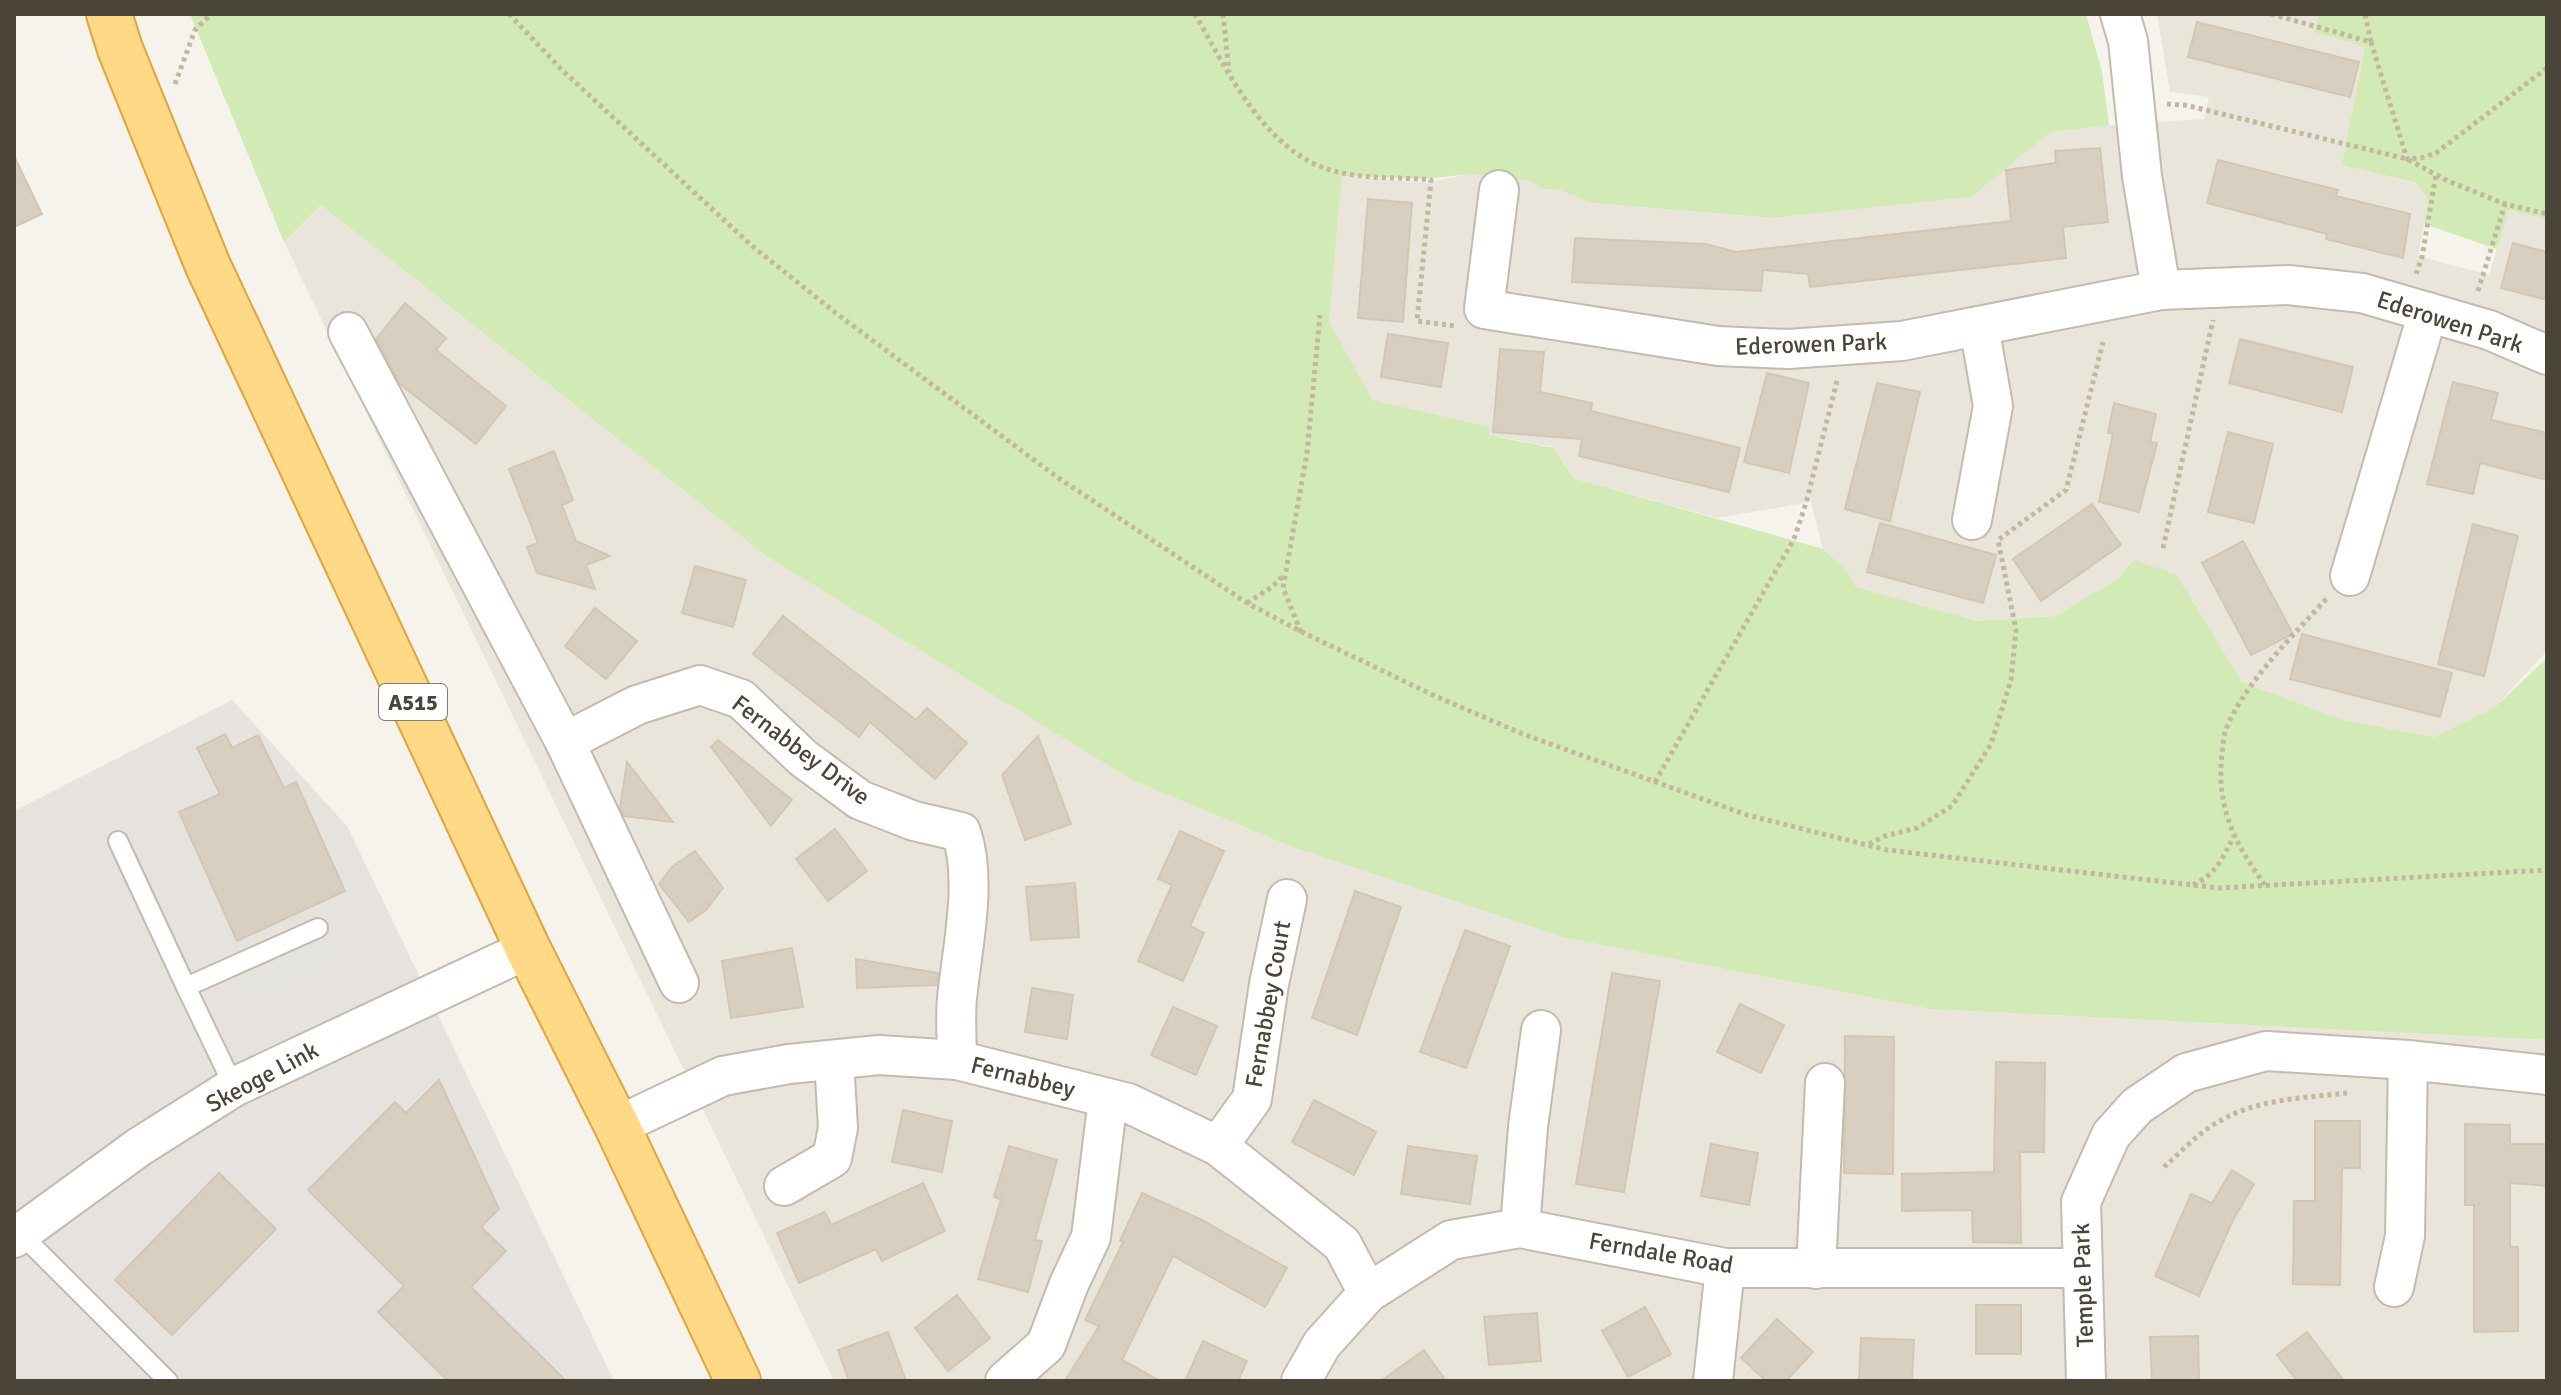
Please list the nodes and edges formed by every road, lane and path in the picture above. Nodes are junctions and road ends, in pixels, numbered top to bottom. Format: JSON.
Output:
{"nodes":[{"id":1,"x":109,"y":14,"type":"edge"},
{"id":2,"x":211,"y":14,"type":"edge"},
{"id":3,"x":509,"y":14,"type":"edge"},
{"id":4,"x":1195,"y":14,"type":"edge"},
{"id":5,"x":1223,"y":14,"type":"edge"},
{"id":6,"x":2120,"y":14,"type":"edge"},
{"id":7,"x":2271,"y":14,"type":"edge"},
{"id":8,"x":2365,"y":14,"type":"edge"},
{"id":9,"x":2371,"y":42,"type":"junction"},
{"id":10,"x":2547,"y":68,"type":"edge"},
{"id":11,"x":1230,"y":77,"type":"junction"},
{"id":12,"x":2134,"y":102,"type":"junction"},
{"id":13,"x":155,"y":138,"type":"junction"},
{"id":14,"x":2407,"y":159,"type":"junction"},
{"id":15,"x":2436,"y":174,"type":"junction"},
{"id":16,"x":1499,"y":190,"type":"dead end"},
{"id":17,"x":2505,"y":204,"type":"junction"},
{"id":18,"x":2547,"y":214,"type":"edge"},
{"id":19,"x":2220,"y":288,"type":"junction"},
{"id":20,"x":2161,"y":290,"type":"junction"},
{"id":21,"x":2417,"y":309,"type":"junction"},
{"id":22,"x":1320,"y":315,"type":"dead end"},
{"id":23,"x":2468,"y":324,"type":"junction"},
{"id":24,"x":1979,"y":326,"type":"junction"},
{"id":25,"x":1463,"y":327,"type":"dead end"},
{"id":26,"x":348,"y":332,"type":"dead end"},
{"id":27,"x":2103,"y":342,"type":"dead end"},
{"id":28,"x":1845,"y":345,"type":"junction"},
{"id":29,"x":2547,"y":355,"type":"edge"},
{"id":30,"x":1972,"y":520,"type":"dead end"},
{"id":31,"x":2163,"y":548,"type":"dead end"},
{"id":32,"x":1284,"y":575,"type":"junction"},
{"id":33,"x":2350,"y":576,"type":"joint"},
{"id":34,"x":1247,"y":603,"type":"junction"},
{"id":35,"x":1302,"y":632,"type":"junction"},
{"id":36,"x":565,"y":742,"type":"junction"},
{"id":37,"x":1655,"y":782,"type":"junction"},
{"id":38,"x":2234,"y":836,"type":"junction"},
{"id":39,"x":118,"y":841,"type":"dead end"},
{"id":40,"x":1868,"y":845,"type":"junction"},
{"id":41,"x":2547,"y":870,"type":"edge"},
{"id":42,"x":2192,"y":885,"type":"junction"},
{"id":43,"x":2265,"y":886,"type":"junction"},
{"id":44,"x":1287,"y":899,"type":"dead end"},
{"id":45,"x":318,"y":928,"type":"dead end"},
{"id":46,"x":528,"y":949,"type":"junction"},
{"id":47,"x":679,"y":983,"type":"dead end"},
{"id":48,"x":186,"y":987,"type":"junction"},
{"id":49,"x":1541,"y":1030,"type":"dead end"},
{"id":50,"x":834,"y":1060,"type":"junction"},
{"id":51,"x":957,"y":1060,"type":"junction"},
{"id":52,"x":2407,"y":1073,"type":"junction"},
{"id":53,"x":2547,"y":1075,"type":"edge"},
{"id":54,"x":1825,"y":1083,"type":"dead end"},
{"id":55,"x":234,"y":1087,"type":"junction"},
{"id":56,"x":1108,"y":1099,"type":"junction"},
{"id":57,"x":617,"y":1126,"type":"junction"},
{"id":58,"x":1218,"y":1146,"type":"junction"},
{"id":59,"x":2164,"y":1167,"type":"dead end"},
{"id":60,"x":784,"y":1186,"type":"dead end"},
{"id":61,"x":1520,"y":1228,"type":"junction"},
{"id":62,"x":17,"y":1235,"type":"edge"},
{"id":63,"x":1725,"y":1268,"type":"junction"},
{"id":64,"x":2082,"y":1268,"type":"junction"},
{"id":65,"x":1816,"y":1269,"type":"junction"},
{"id":66,"x":2394,"y":1287,"type":"dead end"},
{"id":67,"x":1368,"y":1293,"type":"junction"},
{"id":68,"x":168,"y":1381,"type":"edge"},
{"id":69,"x":738,"y":1381,"type":"edge"},
{"id":70,"x":1005,"y":1381,"type":"edge"},
{"id":71,"x":1301,"y":1381,"type":"edge"},
{"id":72,"x":1713,"y":1381,"type":"edge"},
{"id":73,"x":2086,"y":1381,"type":"edge"}],
"edges":[{"from":1,"to":13,"type":"highway","number":"A515"},
{"from":2,"to":13,"type":"path"},
{"from":3,"to":34,"type":"path"},
{"from":4,"to":11,"type":"path"},
{"from":5,"to":11,"type":"path"},
{"from":6,"to":12,"type":"street"},
{"from":7,"to":9,"type":"path"},
{"from":8,"to":9,"type":"path"},
{"from":9,"to":14,"type":"path"},
{"from":10,"to":14,"type":"path"},
{"from":11,"to":25,"type":"path"},
{"from":12,"to":14,"type":"path"},
{"from":12,"to":20,"type":"street"},
{"from":13,"to":46,"type":"highway","number":"A515"},
{"from":14,"to":15,"type":"path"},
{"from":15,"to":17,"type":"path"},
{"from":15,"to":21,"type":"path"},
{"from":16,"to":28,"type":"street","name":"Ederowen Park"},
{"from":17,"to":18,"type":"path"},
{"from":17,"to":23,"type":"path"},
{"from":19,"to":20,"type":"street","name":"Ederowen Park"},
{"from":19,"to":21,"type":"street","name":"Ederowen Park"},
{"from":19,"to":31,"type":"path"},
{"from":20,"to":24,"type":"street","name":"Ederowen Park"},
{"from":21,"to":23,"type":"street","name":"Ederowen Park"},
{"from":21,"to":33,"type":"street"},
{"from":22,"to":32,"type":"path"},
{"from":23,"to":29,"type":"street","name":"Ederowen Park"},
{"from":24,"to":28,"type":"street","name":"Ederowen Park"},
{"from":24,"to":30,"type":"street"},
{"from":26,"to":36,"type":"street"},
{"from":27,"to":40,"type":"path"},
{"from":28,"to":37,"type":"path"},
{"from":32,"to":34,"type":"path"},
{"from":32,"to":35,"type":"path"},
{"from":33,"to":38,"type":"path"},
{"from":34,"to":35,"type":"path"},
{"from":35,"to":37,"type":"path"},
{"from":36,"to":47,"type":"street"},
{"from":36,"to":51,"type":"street","name":"Fernabbey Drive"},
{"from":37,"to":40,"type":"path"},
{"from":38,"to":42,"type":"path"},
{"from":38,"to":43,"type":"path"},
{"from":39,"to":48,"type":"lane"},
{"from":40,"to":42,"type":"path"},
{"from":41,"to":43,"type":"path"},
{"from":42,"to":43,"type":"path"},
{"from":44,"to":58,"type":"street","name":"Fernabbey Court"},
{"from":45,"to":48,"type":"lane"},
{"from":46,"to":55,"type":"street","name":"Skeoge Link"},
{"from":46,"to":57,"type":"highway","number":"A515"},
{"from":48,"to":55,"type":"lane"},
{"from":49,"to":61,"type":"street"},
{"from":50,"to":51,"type":"street","name":"Fernabbey"},
{"from":50,"to":57,"type":"street","name":"Fernabbey"},
{"from":50,"to":60,"type":"street"},
{"from":51,"to":56,"type":"street","name":"Fernabbey"},
{"from":52,"to":53,"type":"street","name":"Temple Park"},
{"from":52,"to":59,"type":"path"},
{"from":52,"to":64,"type":"street","name":"Temple Park"},
{"from":52,"to":66,"type":"street"},
{"from":54,"to":65,"type":"street"},
{"from":55,"to":62,"type":"street","name":"Skeoge Link"},
{"from":56,"to":58,"type":"street","name":"Fernabbey"},
{"from":56,"to":70,"type":"street"},
{"from":57,"to":69,"type":"highway","number":"A515"},
{"from":58,"to":67,"type":"street","name":"Fernabbey"},
{"from":61,"to":63,"type":"street","name":"Ferndale Road"},
{"from":61,"to":67,"type":"street","name":"Ferndale Road"},
{"from":62,"to":68,"type":"lane"},
{"from":63,"to":65,"type":"street","name":"Ferndale Road"},
{"from":63,"to":72,"type":"street"},
{"from":64,"to":65,"type":"street","name":"Ferndale Road"},
{"from":64,"to":73,"type":"street","name":"Temple Park"},
{"from":67,"to":71,"type":"street","name":"Ferndale Road"}]}
